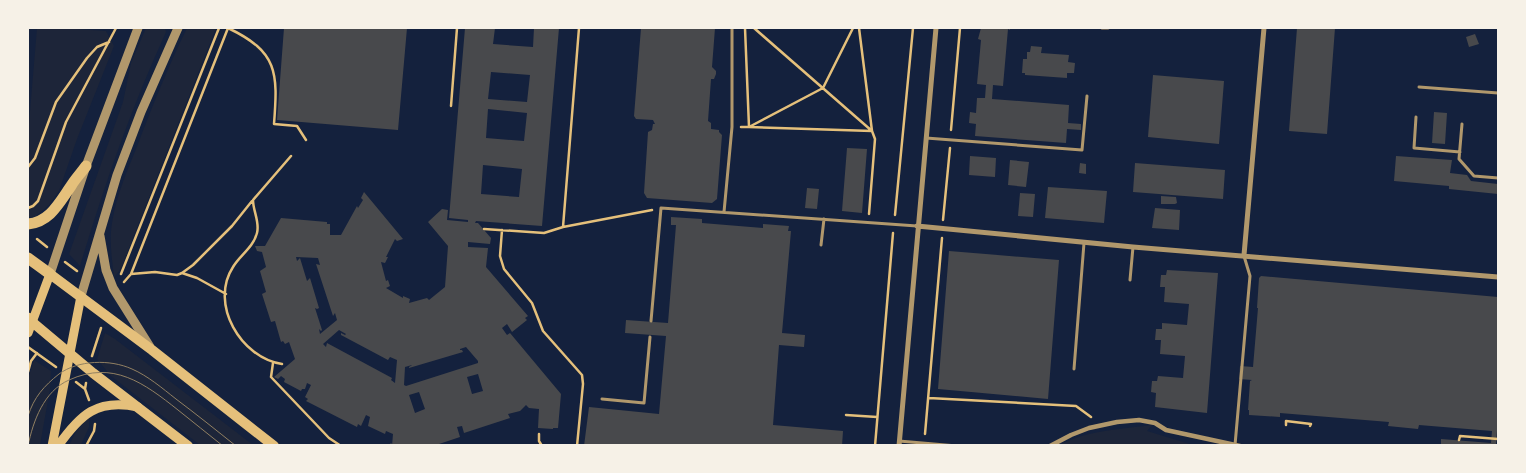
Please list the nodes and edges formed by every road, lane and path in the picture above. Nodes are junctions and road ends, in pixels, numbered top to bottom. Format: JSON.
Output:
{"nodes":[{"id":1,"x":116,"y":28,"type":"edge"},
{"id":2,"x":138,"y":28,"type":"edge"},
{"id":3,"x":178,"y":28,"type":"edge"},
{"id":4,"x":219,"y":28,"type":"edge"},
{"id":5,"x":457,"y":28,"type":"edge"},
{"id":6,"x":580,"y":28,"type":"edge"},
{"id":7,"x":732,"y":28,"type":"edge"},
{"id":8,"x":745,"y":28,"type":"edge"},
{"id":9,"x":754,"y":28,"type":"edge"},
{"id":10,"x":853,"y":28,"type":"edge"},
{"id":11,"x":859,"y":28,"type":"edge"},
{"id":12,"x":913,"y":28,"type":"edge"},
{"id":13,"x":936,"y":28,"type":"edge"},
{"id":14,"x":1102,"y":28,"type":"edge"},
{"id":15,"x":1108,"y":28,"type":"edge"},
{"id":16,"x":1264,"y":28,"type":"edge"},
{"id":17,"x":109,"y":42,"type":"junction"},
{"id":18,"x":1419,"y":87,"type":"dead end"},
{"id":19,"x":823,"y":88,"type":"junction"},
{"id":20,"x":1498,"y":93,"type":"edge"},
{"id":21,"x":1087,"y":96,"type":"dead end"},
{"id":22,"x":451,"y":106,"type":"dead end"},
{"id":23,"x":1416,"y":117,"type":"dead end"},
{"id":24,"x":1462,"y":124,"type":"dead end"},
{"id":25,"x":732,"y":127,"type":"junction"},
{"id":26,"x":749,"y":127,"type":"junction"},
{"id":27,"x":872,"y":131,"type":"junction"},
{"id":28,"x":926,"y":138,"type":"junction"},
{"id":29,"x":306,"y":140,"type":"dead end"},
{"id":30,"x":1460,"y":152,"type":"junction"},
{"id":31,"x":291,"y":156,"type":"dead end"},
{"id":32,"x":86,"y":166,"type":"junction"},
{"id":33,"x":28,"y":167,"type":"edge"},
{"id":34,"x":1498,"y":178,"type":"edge"},
{"id":35,"x":253,"y":200,"type":"junction"},
{"id":36,"x":28,"y":208,"type":"edge"},
{"id":37,"x":661,"y":208,"type":"junction"},
{"id":38,"x":724,"y":212,"type":"junction"},
{"id":39,"x":824,"y":219,"type":"junction"},
{"id":40,"x":869,"y":223,"type":"junction"},
{"id":41,"x":30,"y":224,"type":"edge"},
{"id":42,"x":894,"y":224,"type":"junction"},
{"id":43,"x":917,"y":226,"type":"junction"},
{"id":44,"x":563,"y":228,"type":"junction"},
{"id":45,"x":484,"y":229,"type":"dead end"},
{"id":46,"x":502,"y":230,"type":"junction"},
{"id":47,"x":99,"y":231,"type":"junction"},
{"id":48,"x":37,"y":239,"type":"junction"},
{"id":49,"x":1084,"y":243,"type":"junction"},
{"id":50,"x":822,"y":245,"type":"dead end"},
{"id":51,"x":1133,"y":248,"type":"junction"},
{"id":52,"x":56,"y":254,"type":"junction"},
{"id":53,"x":1244,"y":256,"type":"junction"},
{"id":54,"x":29,"y":259,"type":"edge"},
{"id":55,"x":182,"y":273,"type":"junction"},
{"id":56,"x":50,"y":274,"type":"junction"},
{"id":57,"x":131,"y":274,"type":"junction"},
{"id":58,"x":120,"y":277,"type":"dead end"},
{"id":59,"x":1498,"y":277,"type":"edge"},
{"id":60,"x":86,"y":278,"type":"junction"},
{"id":61,"x":1130,"y":280,"type":"dead end"},
{"id":62,"x":117,"y":283,"type":"dead end"},
{"id":63,"x":226,"y":294,"type":"junction"},
{"id":64,"x":81,"y":296,"type":"junction"},
{"id":65,"x":29,"y":320,"type":"edge"},
{"id":66,"x":651,"y":321,"type":"dead end"},
{"id":67,"x":28,"y":333,"type":"edge"},
{"id":68,"x":650,"y":337,"type":"dead end"},
{"id":69,"x":152,"y":350,"type":"junction"},
{"id":70,"x":37,"y":353,"type":"dead end"},
{"id":71,"x":70,"y":354,"type":"junction"},
{"id":72,"x":273,"y":363,"type":"junction"},
{"id":73,"x":282,"y":364,"type":"dead end"},
{"id":74,"x":1074,"y":369,"type":"dead end"},
{"id":75,"x":28,"y":372,"type":"edge"},
{"id":76,"x":929,"y":398,"type":"dead end"},
{"id":77,"x":602,"y":399,"type":"dead end"},
{"id":78,"x":138,"y":407,"type":"junction"},
{"id":79,"x":846,"y":415,"type":"dead end"},
{"id":80,"x":95,"y":416,"type":"dead end"},
{"id":81,"x":877,"y":417,"type":"junction"},
{"id":82,"x":1104,"y":425,"type":"junction"},
{"id":83,"x":1286,"y":425,"type":"dead end"},
{"id":84,"x":1310,"y":426,"type":"dead end"},
{"id":85,"x":540,"y":434,"type":"dead end"},
{"id":86,"x":1498,"y":439,"type":"edge"},
{"id":87,"x":1459,"y":440,"type":"dead end"},
{"id":88,"x":899,"y":443,"type":"edge"},
{"id":89,"x":1235,"y":445,"type":"edge"},
{"id":90,"x":52,"y":446,"type":"edge"},
{"id":91,"x":58,"y":446,"type":"edge"},
{"id":92,"x":86,"y":446,"type":"edge"},
{"id":93,"x":188,"y":446,"type":"edge"},
{"id":94,"x":274,"y":446,"type":"edge"},
{"id":95,"x":341,"y":446,"type":"edge"},
{"id":96,"x":542,"y":446,"type":"edge"},
{"id":97,"x":576,"y":446,"type":"edge"},
{"id":98,"x":875,"y":446,"type":"edge"},
{"id":99,"x":957,"y":446,"type":"edge"},
{"id":100,"x":1050,"y":446,"type":"edge"},
{"id":101,"x":1240,"y":446,"type":"edge"}],
"edges":[{"from":1,"to":17,"type":"path"},
{"from":2,"to":32,"type":"street"},
{"from":3,"to":47,"type":"street"},
{"from":4,"to":58,"type":"path"},
{"from":5,"to":22,"type":"path"},
{"from":6,"to":44,"type":"path"},
{"from":7,"to":25,"type":"lane"},
{"from":8,"to":26,"type":"path"},
{"from":9,"to":19,"type":"path"},
{"from":10,"to":19,"type":"path"},
{"from":11,"to":27,"type":"path"},
{"from":12,"to":42,"type":"path"},
{"from":13,"to":28,"type":"street"},
{"from":14,"to":15,"type":"lane"},
{"from":16,"to":53,"type":"street"},
{"from":17,"to":33,"type":"path"},
{"from":17,"to":36,"type":"path"},
{"from":18,"to":20,"type":"lane"},
{"from":19,"to":26,"type":"path"},
{"from":19,"to":27,"type":"path"},
{"from":21,"to":28,"type":"lane"},
{"from":23,"to":30,"type":"lane"},
{"from":24,"to":30,"type":"lane"},
{"from":25,"to":26,"type":"path"},
{"from":25,"to":38,"type":"lane"},
{"from":26,"to":27,"type":"path"},
{"from":27,"to":40,"type":"path"},
{"from":28,"to":43,"type":"street"},
{"from":29,"to":57,"type":"path"},
{"from":30,"to":34,"type":"lane"},
{"from":31,"to":35,"type":"path"},
{"from":32,"to":41,"type":"highway"},
{"from":32,"to":52,"type":"street"},
{"from":35,"to":55,"type":"path"},
{"from":35,"to":63,"type":"path"},
{"from":37,"to":38,"type":"lane"},
{"from":37,"to":44,"type":"path"},
{"from":37,"to":66,"type":"lane"},
{"from":38,"to":39,"type":"lane"},
{"from":39,"to":40,"type":"lane"},
{"from":39,"to":50,"type":"lane"},
{"from":40,"to":42,"type":"lane"},
{"from":41,"to":48,"type":"path"},
{"from":42,"to":43,"type":"lane"},
{"from":42,"to":81,"type":"path"},
{"from":43,"to":49,"type":"street"},
{"from":43,"to":88,"type":"street"},
{"from":44,"to":46,"type":"path"},
{"from":45,"to":46,"type":"path"},
{"from":46,"to":97,"type":"path"},
{"from":47,"to":60,"type":"street"},
{"from":47,"to":69,"type":"street"},
{"from":48,"to":52,"type":"path"},
{"from":48,"to":54,"type":"path"},
{"from":49,"to":51,"type":"street"},
{"from":49,"to":74,"type":"lane"},
{"from":51,"to":53,"type":"street"},
{"from":51,"to":61,"type":"lane"},
{"from":52,"to":56,"type":"street"},
{"from":52,"to":60,"type":"path"},
{"from":53,"to":59,"type":"street"},
{"from":53,"to":89,"type":"lane"},
{"from":54,"to":56,"type":"highway"},
{"from":55,"to":57,"type":"path"},
{"from":55,"to":63,"type":"path"},
{"from":56,"to":64,"type":"main road"},
{"from":56,"to":65,"type":"main road"},
{"from":57,"to":62,"type":"path"},
{"from":60,"to":64,"type":"street"},
{"from":63,"to":72,"type":"path"},
{"from":64,"to":69,"type":"main road"},
{"from":64,"to":71,"type":"main road"},
{"from":65,"to":67,"type":"main road"},
{"from":65,"to":71,"type":"main road"},
{"from":68,"to":77,"type":"lane"},
{"from":69,"to":94,"type":"main road"},
{"from":70,"to":75,"type":"path"},
{"from":71,"to":78,"type":"main road"},
{"from":71,"to":90,"type":"main road"},
{"from":72,"to":73,"type":"path"},
{"from":72,"to":95,"type":"path"},
{"from":76,"to":82,"type":"path"},
{"from":78,"to":91,"type":"main road"},
{"from":78,"to":93,"type":"main road"},
{"from":79,"to":81,"type":"path"},
{"from":80,"to":92,"type":"path"},
{"from":81,"to":98,"type":"path"},
{"from":82,"to":89,"type":"street"},
{"from":82,"to":100,"type":"street"},
{"from":83,"to":84,"type":"path"},
{"from":85,"to":96,"type":"path"},
{"from":86,"to":87,"type":"path"},
{"from":88,"to":99,"type":"lane"},
{"from":89,"to":101,"type":"street"}]}
